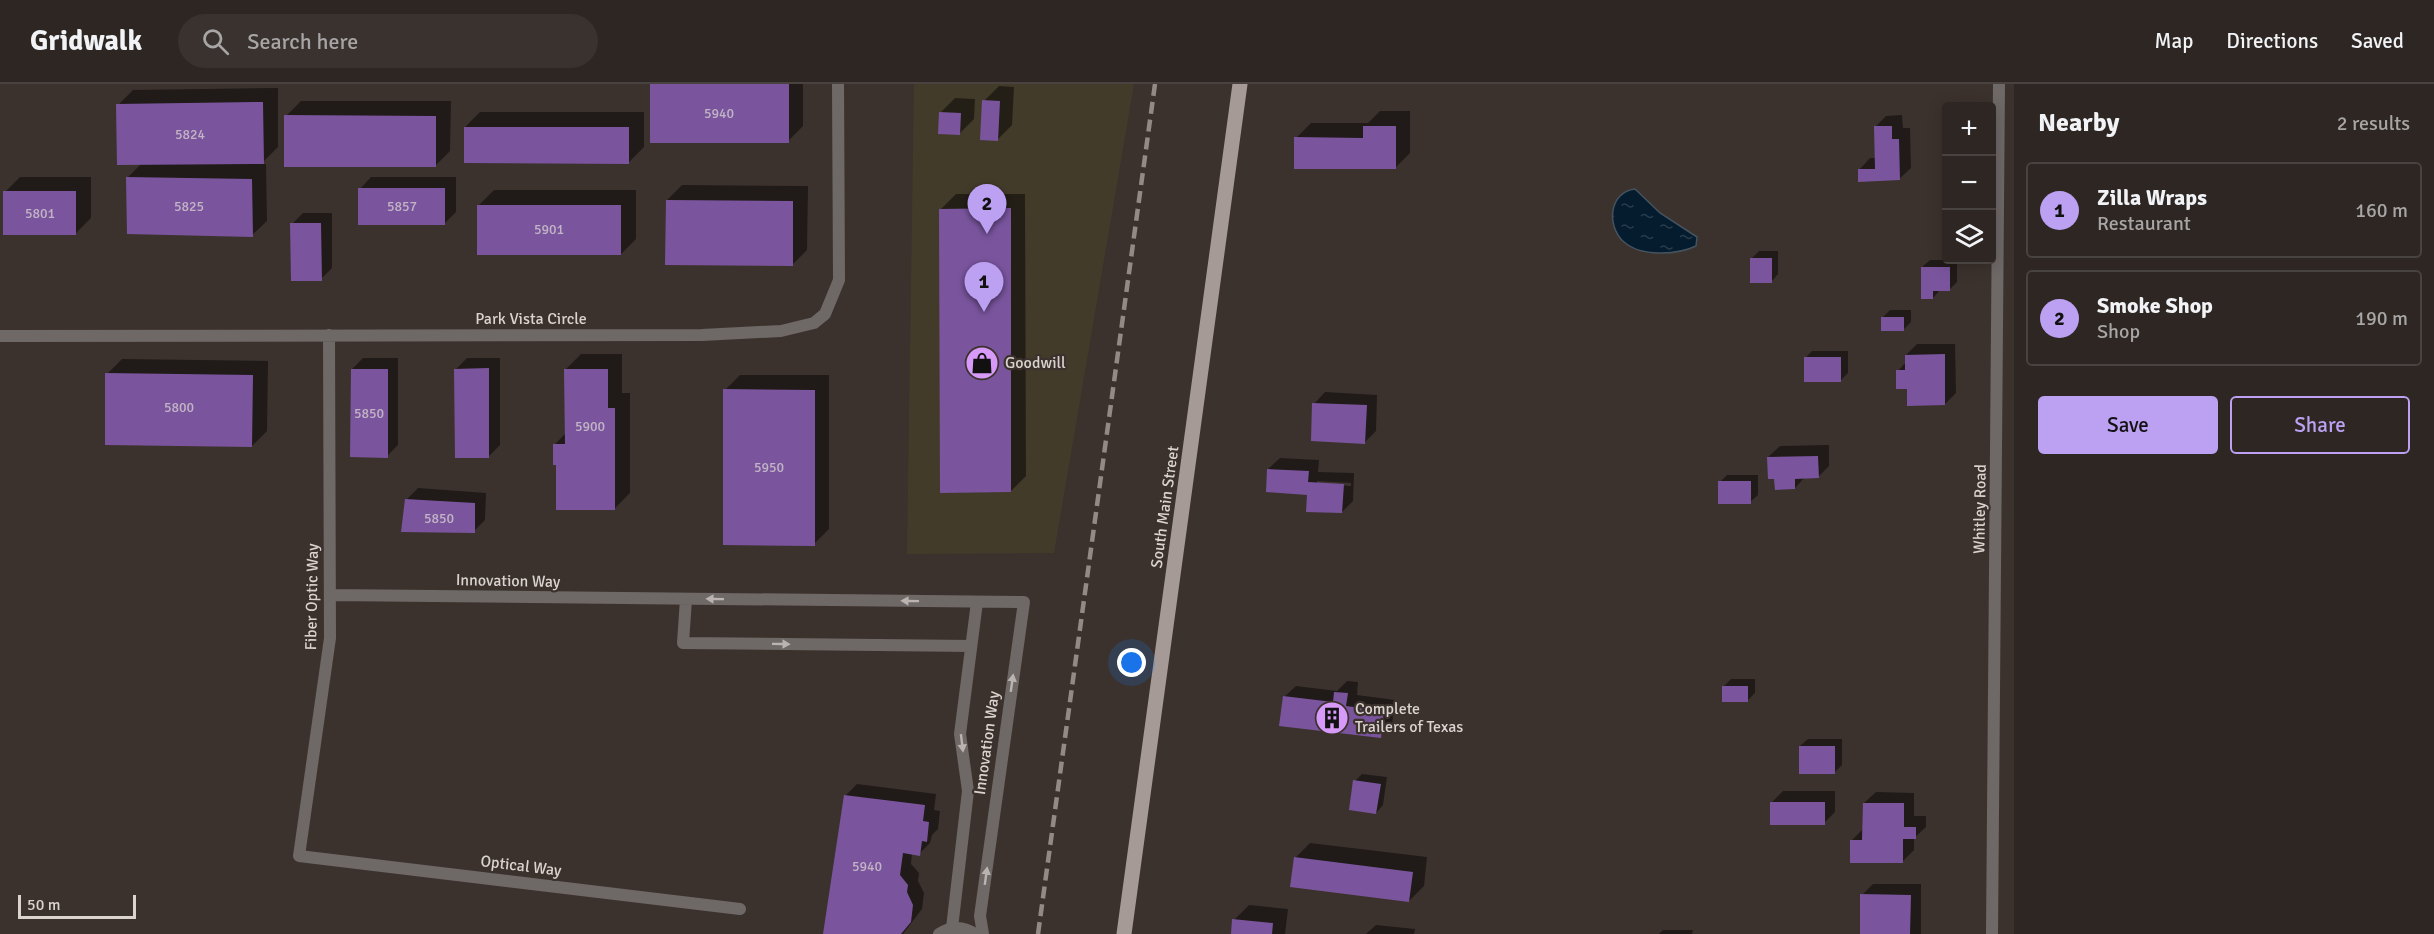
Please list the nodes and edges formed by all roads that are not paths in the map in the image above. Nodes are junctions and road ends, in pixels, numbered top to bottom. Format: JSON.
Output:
{"nodes":[{"id":1,"x":838,"y":84,"type":"edge"},
{"id":2,"x":1240,"y":84,"type":"edge"},
{"id":3,"x":1999,"y":84,"type":"edge"},
{"id":4,"x":329,"y":335,"type":"junction"},
{"id":5,"x":0,"y":336,"type":"edge"},
{"id":6,"x":330,"y":595,"type":"junction"},
{"id":7,"x":686,"y":599,"type":"junction"},
{"id":8,"x":977,"y":602,"type":"junction"},
{"id":9,"x":971,"y":646,"type":"junction"},
{"id":10,"x":299,"y":856,"type":"joint"},
{"id":11,"x":740,"y":909,"type":"dead end"},
{"id":12,"x":952,"y":928,"type":"junction"},
{"id":13,"x":939,"y":934,"type":"edge"},
{"id":14,"x":975,"y":934,"type":"edge"},
{"id":15,"x":983,"y":934,"type":"edge"},
{"id":16,"x":1124,"y":934,"type":"edge"},
{"id":17,"x":1992,"y":934,"type":"edge"}],
"edges":[{"from":1,"to":4,"type":"street","name":"Park Vista Circle"},
{"from":2,"to":16,"type":"main road","name":"South Main Street"},
{"from":3,"to":17,"type":"street","name":"Whitley Road"},
{"from":4,"to":5,"type":"street","name":"Park Vista Circle"},
{"from":4,"to":6,"type":"street","name":"Fiber Optic Way"},
{"from":6,"to":7,"type":"street","name":"Innovation Way"},
{"from":6,"to":10,"type":"street","name":"Fiber Optic Way"},
{"from":8,"to":7,"type":"street","name":"Innovation Way","one_way":true},
{"from":7,"to":9,"type":"street","one_way":true},
{"from":8,"to":9,"type":"street","name":"Innovation Way"},
{"from":15,"to":8,"type":"street","name":"Innovation Way","one_way":true},
{"from":9,"to":12,"type":"street","name":"Innovation Way","one_way":true},
{"from":10,"to":11,"type":"street","name":"Optical Way"},
{"from":12,"to":13,"type":"street"},
{"from":12,"to":14,"type":"street"}]}
